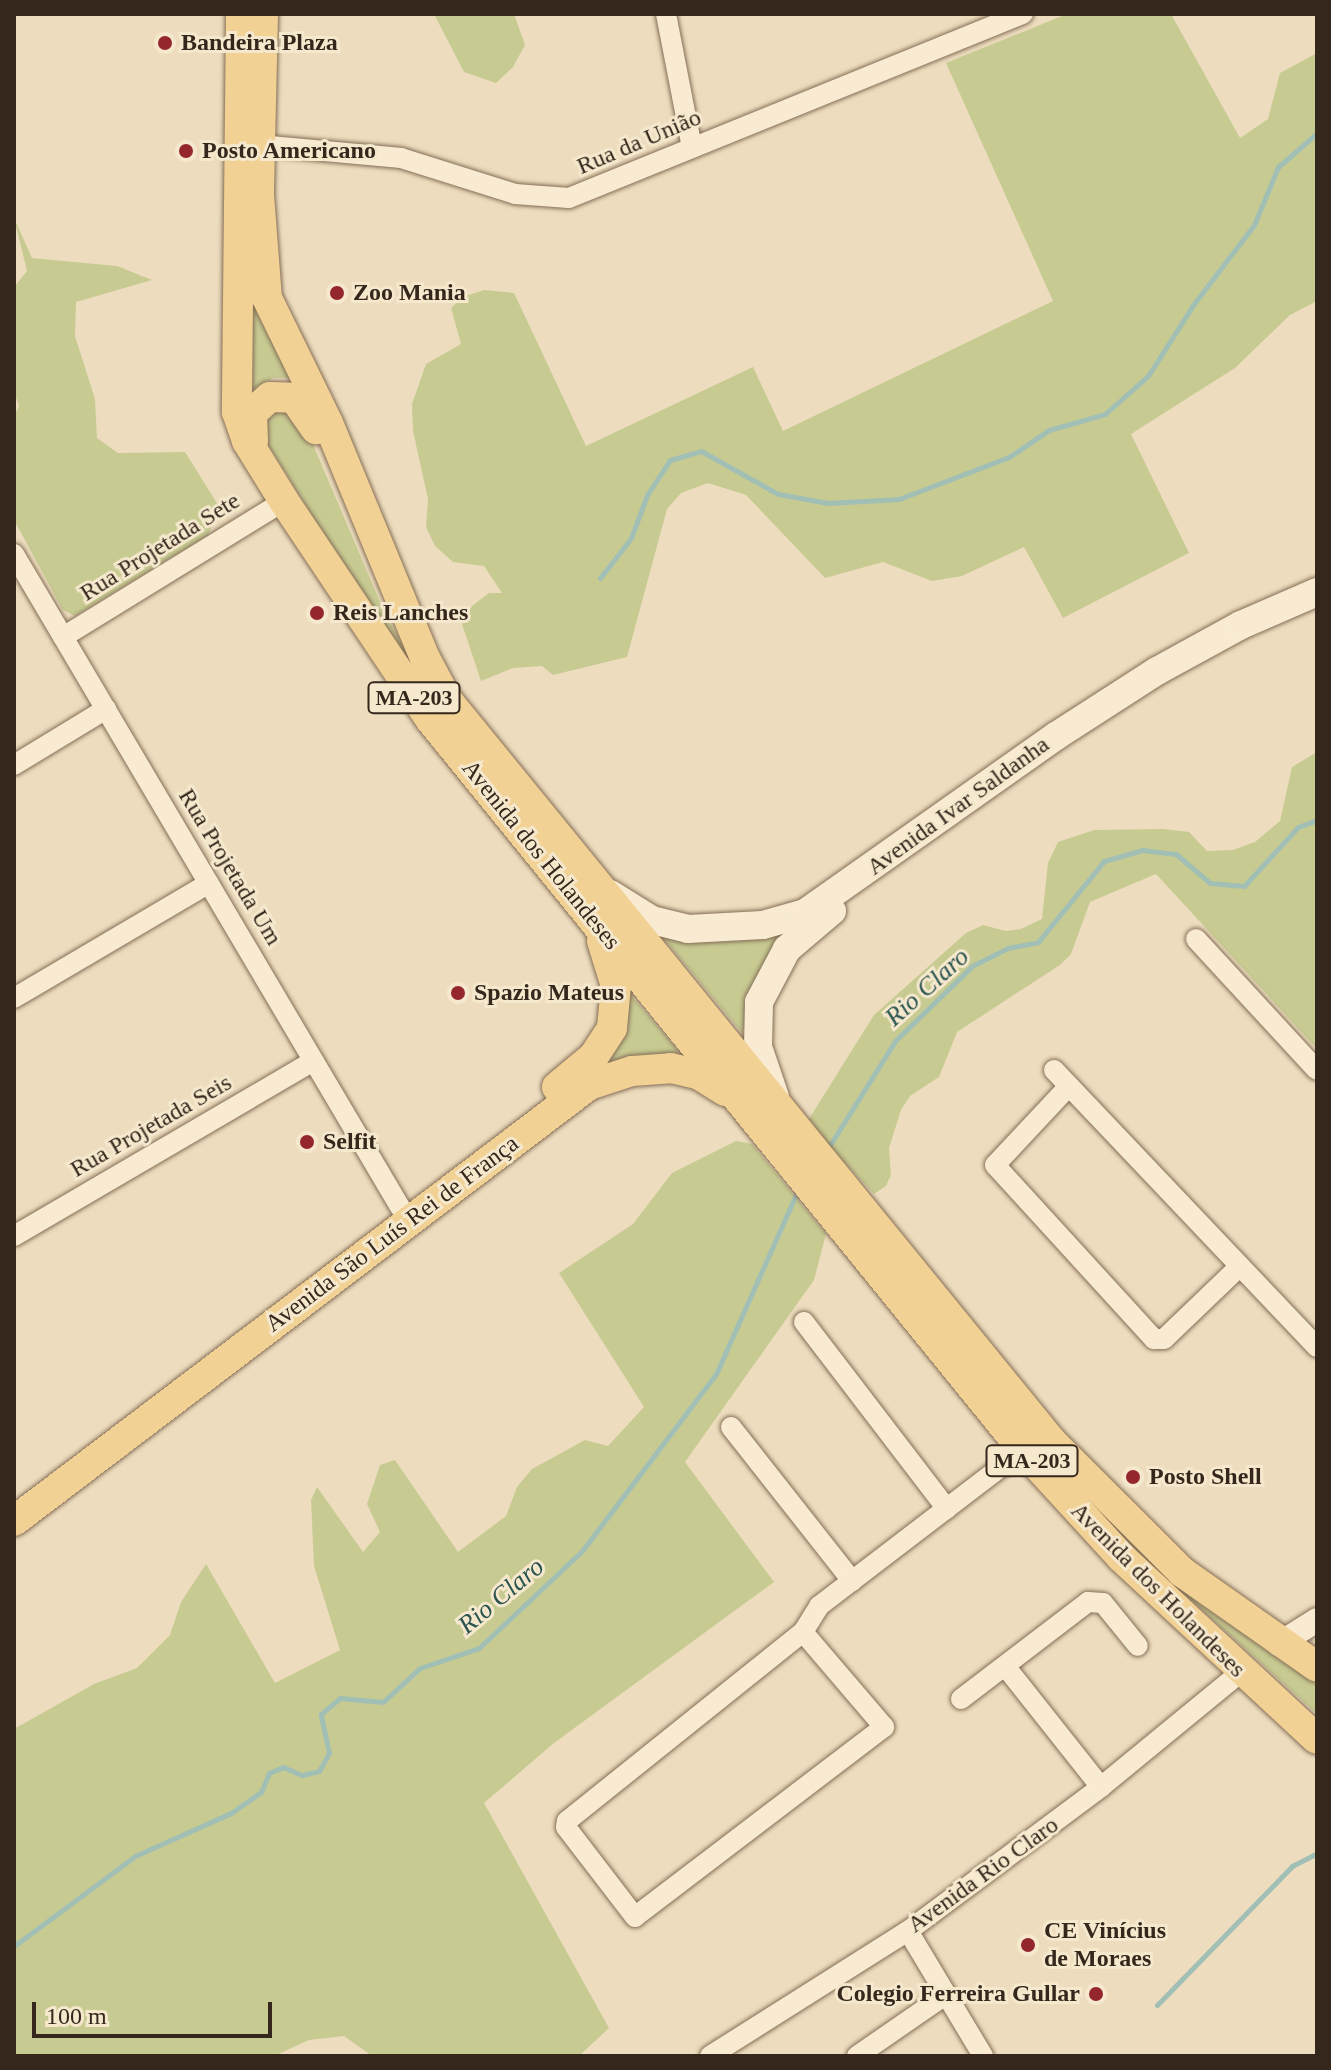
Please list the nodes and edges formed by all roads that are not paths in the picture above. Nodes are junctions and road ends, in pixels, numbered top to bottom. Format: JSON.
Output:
{"nodes":[{"id":1,"x":241,"y":14,"type":"edge"},
{"id":2,"x":263,"y":14,"type":"edge"},
{"id":3,"x":666,"y":14,"type":"edge"},
{"id":4,"x":1023,"y":14,"type":"edge"},
{"id":5,"x":259,"y":145,"type":"junction"},
{"id":6,"x":692,"y":148,"type":"junction"},
{"id":7,"x":264,"y":469,"type":"junction"},
{"id":8,"x":284,"y":501,"type":"junction"},
{"id":9,"x":14,"y":554,"type":"edge"},
{"id":10,"x":1317,"y":592,"type":"edge"},
{"id":11,"x":1317,"y":603,"type":"edge"},
{"id":12,"x":63,"y":637,"type":"junction"},
{"id":13,"x":425,"y":658,"type":"junction"},
{"id":14,"x":106,"y":709,"type":"junction"},
{"id":15,"x":14,"y":765,"type":"edge"},
{"id":16,"x":589,"y":877,"type":"junction"},
{"id":17,"x":209,"y":883,"type":"junction"},
{"id":18,"x":587,"y":911,"type":"junction"},
{"id":19,"x":1196,"y":939,"type":"dead end"},
{"id":20,"x":14,"y":998,"type":"edge"},
{"id":21,"x":314,"y":1061,"type":"junction"},
{"id":22,"x":1054,"y":1070,"type":"dead end"},
{"id":23,"x":1317,"y":1070,"type":"edge"},
{"id":24,"x":1069,"y":1086,"type":"junction"},
{"id":25,"x":785,"y":1136,"type":"junction"},
{"id":26,"x":400,"y":1207,"type":"junction"},
{"id":27,"x":15,"y":1232,"type":"edge"},
{"id":28,"x":1240,"y":1266,"type":"junction"},
{"id":29,"x":804,"y":1322,"type":"dead end"},
{"id":30,"x":1317,"y":1347,"type":"edge"},
{"id":31,"x":731,"y":1427,"type":"dead end"},
{"id":32,"x":1023,"y":1450,"type":"junction"},
{"id":33,"x":14,"y":1501,"type":"edge"},
{"id":34,"x":947,"y":1509,"type":"junction"},
{"id":35,"x":14,"y":1521,"type":"edge"},
{"id":36,"x":852,"y":1581,"type":"junction"},
{"id":37,"x":1317,"y":1620,"type":"edge"},
{"id":38,"x":803,"y":1632,"type":"junction"},
{"id":39,"x":1279,"y":1644,"type":"junction"},
{"id":40,"x":1138,"y":1646,"type":"dead end"},
{"id":41,"x":1005,"y":1666,"type":"junction"},
{"id":42,"x":1317,"y":1667,"type":"edge"},
{"id":43,"x":1241,"y":1672,"type":"junction"},
{"id":44,"x":961,"y":1699,"type":"dead end"},
{"id":45,"x":1317,"y":1739,"type":"edge"},
{"id":46,"x":1101,"y":1787,"type":"junction"},
{"id":47,"x":908,"y":1931,"type":"junction"},
{"id":48,"x":947,"y":1994,"type":"junction"},
{"id":49,"x":710,"y":2056,"type":"edge"},
{"id":50,"x":857,"y":2056,"type":"edge"},
{"id":51,"x":983,"y":2056,"type":"edge"}],
"edges":[{"from":1,"to":7,"type":"main road","name":"Avenida dos Holandeses","number":"MA-203"},
{"from":2,"to":5,"type":"main road","name":"Avenida dos Holandeses","number":"MA-203"},
{"from":3,"to":6,"type":"street"},
{"from":4,"to":6,"type":"street","name":"Rua da União"},
{"from":5,"to":6,"type":"street","name":"Rua da União"},
{"from":5,"to":13,"type":"main road","name":"Avenida dos Holandeses","number":"MA-203"},
{"from":7,"to":8,"type":"main road","name":"Avenida dos Holandeses","number":"MA-203"},
{"from":7,"to":13,"type":"main road"},
{"from":8,"to":12,"type":"street","name":"Rua Projetada Sete"},
{"from":8,"to":18,"type":"main road","name":"Avenida dos Holandeses","number":"MA-203"},
{"from":9,"to":12,"type":"street","name":"Rua Projetada Um"},
{"from":10,"to":16,"type":"main road","name":"Avenida Ivar Saldanha"},
{"from":11,"to":25,"type":"main road","name":"Avenida Ivar Saldanha"},
{"from":12,"to":14,"type":"street","name":"Rua Projetada Um"},
{"from":13,"to":16,"type":"main road","name":"Avenida dos Holandeses","number":"MA-203"},
{"from":14,"to":15,"type":"street"},
{"from":14,"to":17,"type":"street","name":"Rua Projetada Um"},
{"from":16,"to":25,"type":"main road","name":"Avenida dos Holandeses","number":"MA-203"},
{"from":17,"to":20,"type":"street"},
{"from":17,"to":21,"type":"street","name":"Rua Projetada Um"},
{"from":18,"to":25,"type":"main road","name":"Avenida dos Holandeses","number":"MA-203"},
{"from":18,"to":26,"type":"main road","name":"Avenida São Luís Rei de França"},
{"from":19,"to":23,"type":"street"},
{"from":21,"to":26,"type":"street","name":"Rua Projetada Um"},
{"from":21,"to":27,"type":"street","name":"Rua Projetada Seis"},
{"from":22,"to":24,"type":"street"},
{"from":24,"to":28,"type":"street"},
{"from":24,"to":28,"type":"street"},
{"from":25,"to":32,"type":"main road","name":"Avenida dos Holandeses","number":"MA-203"},
{"from":25,"to":35,"type":"main road","name":"Avenida São Luís Rei de França"},
{"from":25,"to":39,"type":"main road","name":"Avenida dos Holandeses","number":"MA-203"},
{"from":26,"to":33,"type":"main road","name":"Avenida São Luís Rei de França"},
{"from":28,"to":30,"type":"street"},
{"from":29,"to":34,"type":"street"},
{"from":31,"to":36,"type":"street"},
{"from":32,"to":34,"type":"street"},
{"from":32,"to":43,"type":"main road","name":"Avenida dos Holandeses","number":"MA-203"},
{"from":34,"to":36,"type":"street"},
{"from":36,"to":38,"type":"street"},
{"from":37,"to":39,"type":"street"},
{"from":38,"to":38,"type":"street"},
{"from":39,"to":42,"type":"main road","name":"Avenida dos Holandeses","number":"MA-203"},
{"from":40,"to":41,"type":"street"},
{"from":41,"to":44,"type":"street"},
{"from":41,"to":46,"type":"street"},
{"from":43,"to":45,"type":"main road","name":"Avenida dos Holandeses","number":"MA-203"},
{"from":43,"to":46,"type":"street","name":"Avenida Rio Claro"},
{"from":46,"to":47,"type":"street","name":"Avenida Rio Claro"},
{"from":47,"to":48,"type":"street"},
{"from":47,"to":49,"type":"street","name":"Avenida Rio Claro"},
{"from":48,"to":50,"type":"street"},
{"from":48,"to":51,"type":"street"}]}
